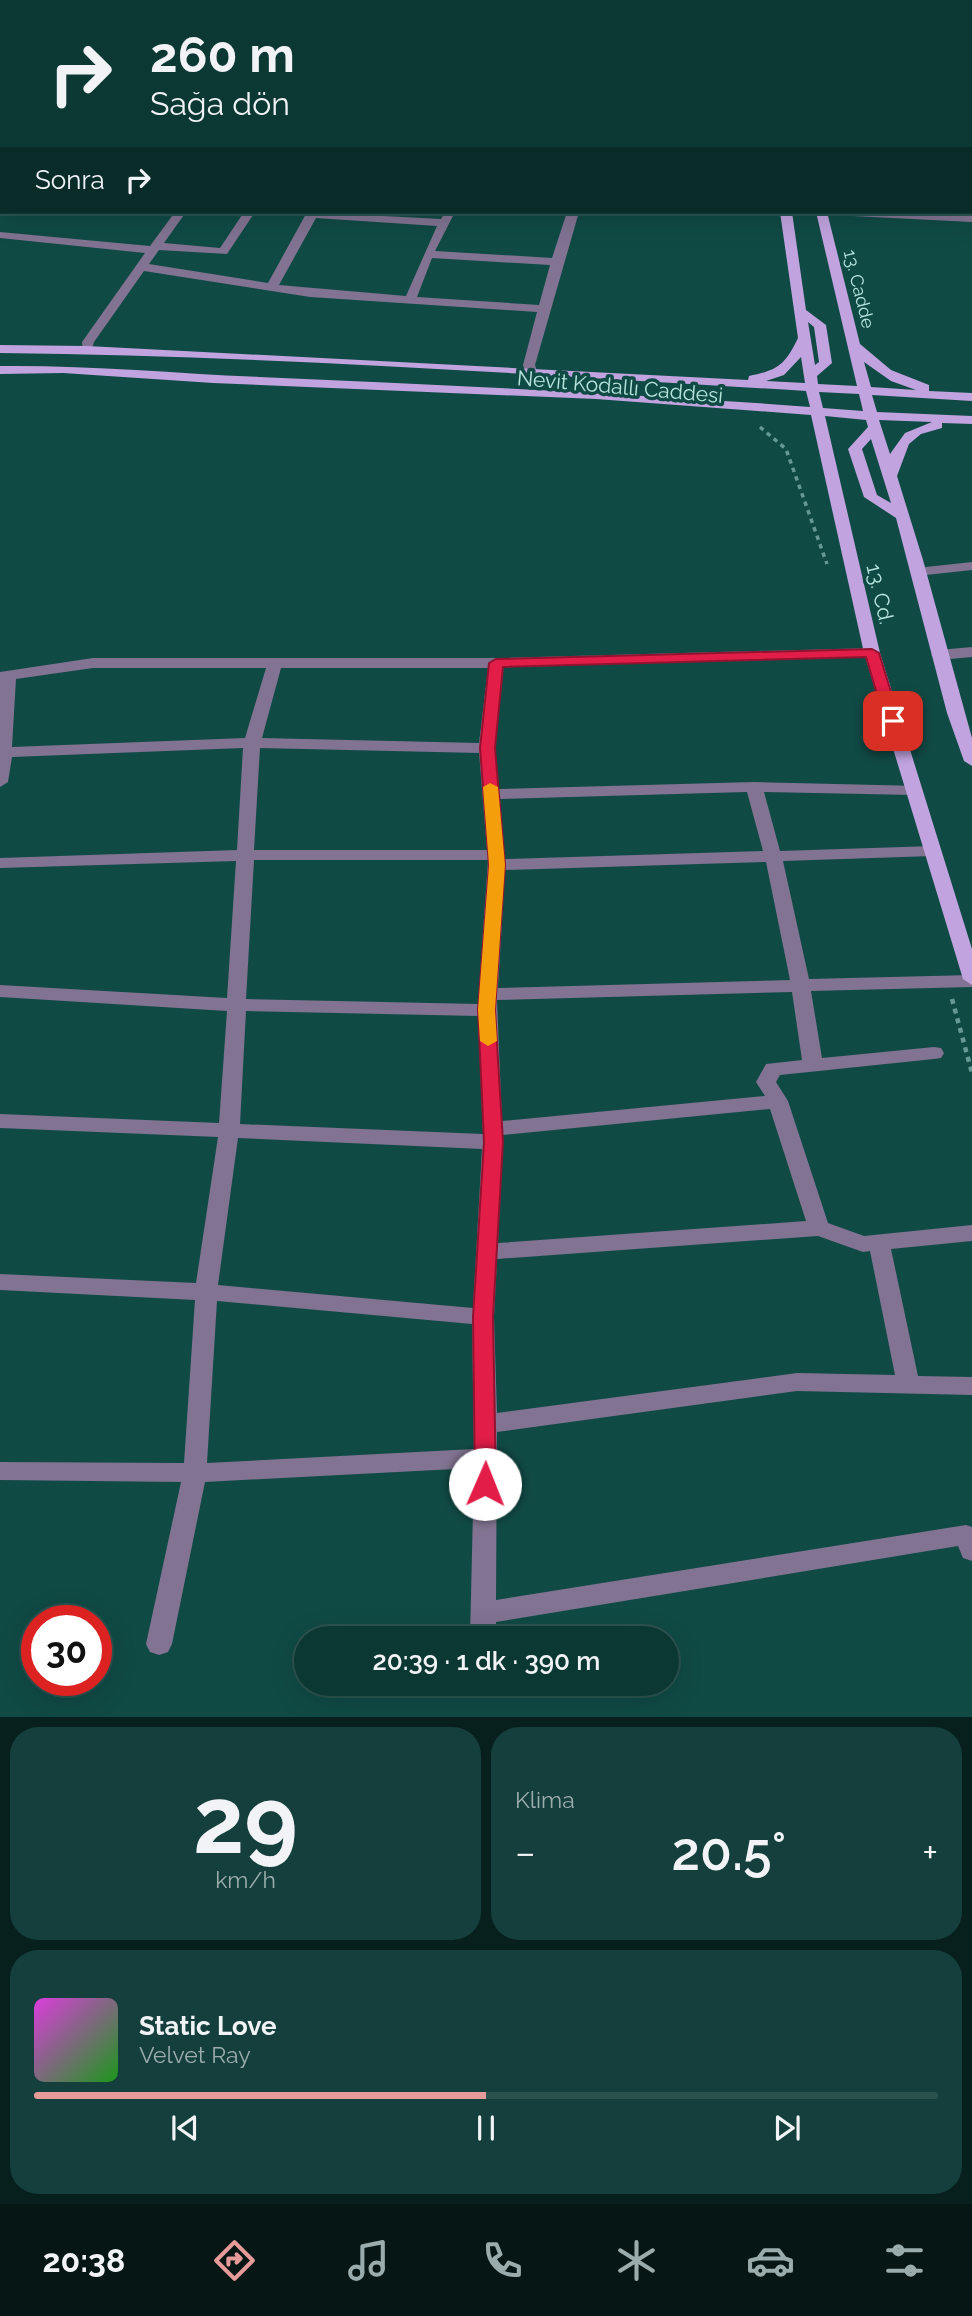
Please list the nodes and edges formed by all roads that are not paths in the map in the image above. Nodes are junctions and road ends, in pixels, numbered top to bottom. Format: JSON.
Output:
{"nodes":[{"id":1,"x":179,"y":214,"type":"edge"},
{"id":2,"x":248,"y":214,"type":"edge"},
{"id":3,"x":311,"y":214,"type":"edge"},
{"id":4,"x":346,"y":214,"type":"edge"},
{"id":5,"x":572,"y":214,"type":"edge"},
{"id":6,"x":786,"y":214,"type":"edge"},
{"id":7,"x":822,"y":214,"type":"edge"},
{"id":8,"x":873,"y":214,"type":"edge"},
{"id":9,"x":447,"y":217,"type":"edge"},
{"id":10,"x":972,"y":219,"type":"edge"},
{"id":11,"x":0,"y":235,"type":"edge"},
{"id":12,"x":155,"y":248,"type":"junction"},
{"id":13,"x":428,"y":254,"type":"junction"},
{"id":14,"x":554,"y":262,"type":"junction"},
{"id":15,"x":144,"y":267,"type":"junction"},
{"id":16,"x":272,"y":287,"type":"junction"},
{"id":17,"x":410,"y":300,"type":"junction"},
{"id":18,"x":545,"y":309,"type":"junction"},
{"id":19,"x":800,"y":311,"type":"junction"},
{"id":20,"x":804,"y":339,"type":"junction"},
{"id":21,"x":854,"y":343,"type":"junction"},
{"id":22,"x":0,"y":349,"type":"edge"},
{"id":23,"x":88,"y":350,"type":"junction"},
{"id":24,"x":0,"y":370,"type":"edge"},
{"id":25,"x":531,"y":371,"type":"junction"},
{"id":26,"x":862,"y":376,"type":"joint"},
{"id":27,"x":811,"y":382,"type":"junction"},
{"id":28,"x":702,"y":383,"type":"junction"},
{"id":29,"x":867,"y":391,"type":"junction"},
{"id":30,"x":970,"y":399,"type":"edge"},
{"id":31,"x":817,"y":412,"type":"junction"},
{"id":32,"x":968,"y":420,"type":"edge"},
{"id":33,"x":873,"y":422,"type":"junction"},
{"id":34,"x":890,"y":476,"type":"junction"},
{"id":35,"x":901,"y":515,"type":"junction"},
{"id":36,"x":972,"y":566,"type":"edge"},
{"id":37,"x":917,"y":572,"type":"junction"},
{"id":38,"x":972,"y":652,"type":"edge"},
{"id":39,"x":872,"y":653,"type":"junction"},
{"id":40,"x":939,"y":655,"type":"junction"},
{"id":41,"x":275,"y":663,"type":"junction"},
{"id":42,"x":496,"y":663,"type":"junction"},
{"id":43,"x":4,"y":677,"type":"edge"},
{"id":44,"x":252,"y":743,"type":"junction"},
{"id":45,"x":487,"y":748,"type":"junction"},
{"id":46,"x":5,"y":752,"type":"junction"},
{"id":47,"x":972,"y":761,"type":"edge"},
{"id":48,"x":0,"y":782,"type":"edge"},
{"id":49,"x":754,"y":786,"type":"junction"},
{"id":50,"x":914,"y":790,"type":"junction"},
{"id":51,"x":491,"y":794,"type":"junction"},
{"id":52,"x":933,"y":851,"type":"junction"},
{"id":53,"x":246,"y":855,"type":"junction"},
{"id":54,"x":775,"y":857,"type":"junction"},
{"id":55,"x":497,"y":860,"type":"junction"},
{"id":56,"x":0,"y":863,"type":"edge"},
{"id":57,"x":972,"y":980,"type":"edge"},
{"id":58,"x":802,"y":985,"type":"junction"},
{"id":59,"x":0,"y":992,"type":"edge"},
{"id":60,"x":487,"y":1002,"type":"junction"},
{"id":61,"x":234,"y":1005,"type":"junction"},
{"id":62,"x":934,"y":1053,"type":"dead end"},
{"id":63,"x":813,"y":1065,"type":"junction"},
{"id":64,"x":778,"y":1101,"type":"junction"},
{"id":65,"x":0,"y":1121,"type":"edge"},
{"id":66,"x":229,"y":1132,"type":"junction"},
{"id":67,"x":493,"y":1135,"type":"junction"},
{"id":68,"x":819,"y":1228,"type":"junction"},
{"id":69,"x":972,"y":1233,"type":"edge"},
{"id":70,"x":879,"y":1243,"type":"junction"},
{"id":71,"x":487,"y":1252,"type":"junction"},
{"id":72,"x":0,"y":1282,"type":"edge"},
{"id":73,"x":207,"y":1292,"type":"junction"},
{"id":74,"x":483,"y":1317,"type":"junction"},
{"id":75,"x":908,"y":1384,"type":"junction"},
{"id":76,"x":972,"y":1386,"type":"edge"},
{"id":77,"x":486,"y":1424,"type":"junction"},
{"id":78,"x":486,"y":1458,"type":"junction"},
{"id":79,"x":0,"y":1471,"type":"edge"},
{"id":80,"x":195,"y":1473,"type":"junction"},
{"id":81,"x":972,"y":1551,"type":"edge"},
{"id":82,"x":483,"y":1613,"type":"junction"},
{"id":83,"x":482,"y":1626,"type":"edge"},
{"id":84,"x":159,"y":1644,"type":"dead end"}],
"edges":[{"from":1,"to":12,"type":"street"},
{"from":2,"to":12,"type":"street"},
{"from":3,"to":16,"type":"street"},
{"from":4,"to":9,"type":"street"},
{"from":5,"to":14,"type":"street"},
{"from":6,"to":19,"type":"main road"},
{"from":7,"to":21,"type":"main road","name":"13. Cadde"},
{"from":8,"to":10,"type":"street"},
{"from":9,"to":13,"type":"street"},
{"from":11,"to":12,"type":"street"},
{"from":12,"to":15,"type":"street"},
{"from":13,"to":14,"type":"street"},
{"from":13,"to":17,"type":"street"},
{"from":14,"to":18,"type":"street"},
{"from":15,"to":16,"type":"street"},
{"from":15,"to":23,"type":"street"},
{"from":16,"to":17,"type":"street"},
{"from":17,"to":18,"type":"street"},
{"from":18,"to":25,"type":"street"},
{"from":19,"to":20,"type":"main road"},
{"from":19,"to":27,"type":"main road"},
{"from":20,"to":27,"type":"main road"},
{"from":20,"to":28,"type":"main road"},
{"from":21,"to":26,"type":"main road","name":"13. Cadde"},
{"from":21,"to":30,"type":"main road"},
{"from":22,"to":23,"type":"main road","name":"Nevit Kodallı Caddesi"},
{"from":23,"to":25,"type":"main road","name":"Nevit Kodallı Caddesi"},
{"from":24,"to":31,"type":"main road","name":"Nevit Kodallı Caddesi"},
{"from":25,"to":28,"type":"main road","name":"Nevit Kodallı Caddesi"},
{"from":26,"to":29,"type":"main road","name":"13. Cd."},
{"from":27,"to":28,"type":"main road","name":"Nevit Kodallı Caddesi"},
{"from":27,"to":29,"type":"main road","name":"Nevit Kodallı Caddesi"},
{"from":27,"to":31,"type":"main road","name":"13. Cd."},
{"from":29,"to":30,"type":"main road","name":"Nevit Kodallı Caddesi"},
{"from":29,"to":33,"type":"main road","name":"13. Cd."},
{"from":31,"to":33,"type":"main road","name":"Nevit Kodallı Caddesi"},
{"from":31,"to":39,"type":"main road","name":"13. Cd."},
{"from":32,"to":33,"type":"main road","name":"Nevit Kodallı Caddesi"},
{"from":32,"to":34,"type":"main road"},
{"from":33,"to":34,"type":"main road","name":"13. Cd."},
{"from":33,"to":35,"type":"main road"},
{"from":34,"to":35,"type":"main road","name":"13. Cd."},
{"from":35,"to":37,"type":"main road","name":"13. Cd."},
{"from":36,"to":37,"type":"street"},
{"from":37,"to":40,"type":"main road","name":"13. Cd."},
{"from":38,"to":40,"type":"street"},
{"from":39,"to":42,"type":"street"},
{"from":39,"to":50,"type":"main road","name":"13. Cd."},
{"from":40,"to":47,"type":"main road","name":"13. Cd."},
{"from":41,"to":42,"type":"street"},
{"from":41,"to":43,"type":"street"},
{"from":41,"to":44,"type":"street"},
{"from":42,"to":45,"type":"street"},
{"from":43,"to":46,"type":"street"},
{"from":44,"to":45,"type":"street"},
{"from":44,"to":46,"type":"street"},
{"from":44,"to":53,"type":"street"},
{"from":45,"to":51,"type":"street"},
{"from":46,"to":48,"type":"street"},
{"from":49,"to":50,"type":"street"},
{"from":49,"to":51,"type":"street"},
{"from":49,"to":54,"type":"street"},
{"from":50,"to":52,"type":"main road","name":"13. Cd."},
{"from":51,"to":55,"type":"street"},
{"from":52,"to":54,"type":"street"},
{"from":52,"to":57,"type":"main road","name":"13. Cd."},
{"from":53,"to":55,"type":"street"},
{"from":53,"to":56,"type":"street"},
{"from":53,"to":61,"type":"street"},
{"from":54,"to":55,"type":"street"},
{"from":54,"to":58,"type":"street"},
{"from":55,"to":60,"type":"street"},
{"from":57,"to":58,"type":"street"},
{"from":58,"to":60,"type":"street"},
{"from":58,"to":63,"type":"street"},
{"from":59,"to":61,"type":"street"},
{"from":60,"to":61,"type":"street"},
{"from":60,"to":67,"type":"street"},
{"from":61,"to":66,"type":"street"},
{"from":62,"to":63,"type":"street"},
{"from":63,"to":64,"type":"street"},
{"from":64,"to":67,"type":"street"},
{"from":64,"to":68,"type":"street"},
{"from":65,"to":66,"type":"street"},
{"from":66,"to":67,"type":"street"},
{"from":66,"to":73,"type":"street"},
{"from":67,"to":71,"type":"street"},
{"from":68,"to":70,"type":"street"},
{"from":68,"to":71,"type":"street"},
{"from":69,"to":70,"type":"street"},
{"from":70,"to":75,"type":"street"},
{"from":71,"to":74,"type":"street"},
{"from":72,"to":73,"type":"street"},
{"from":73,"to":74,"type":"street"},
{"from":73,"to":80,"type":"street"},
{"from":74,"to":77,"type":"street"},
{"from":75,"to":76,"type":"street"},
{"from":75,"to":77,"type":"street"},
{"from":77,"to":78,"type":"street"},
{"from":78,"to":80,"type":"street"},
{"from":78,"to":82,"type":"street"},
{"from":79,"to":80,"type":"street"},
{"from":80,"to":84,"type":"street"},
{"from":81,"to":82,"type":"street"},
{"from":82,"to":83,"type":"street"}]}
